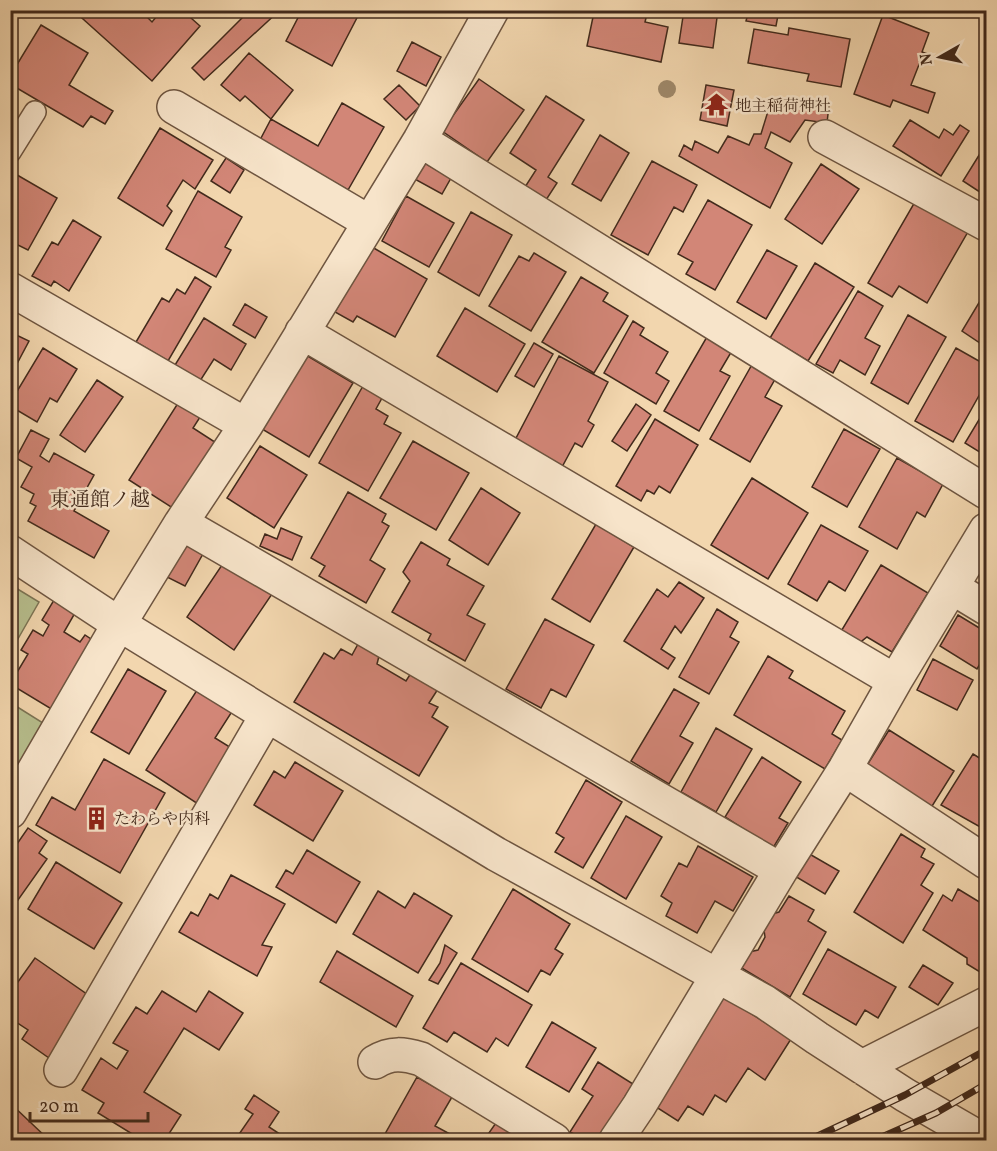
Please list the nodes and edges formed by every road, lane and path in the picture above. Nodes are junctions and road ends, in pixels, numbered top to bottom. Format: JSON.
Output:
{"nodes":[{"id":1,"x":492,"y":10,"type":"edge"},
{"id":2,"x":174,"y":107,"type":"dead end"},
{"id":3,"x":35,"y":112,"type":"dead end"},
{"id":4,"x":825,"y":137,"type":"dead end"},
{"id":5,"x":420,"y":140,"type":"junction"},
{"id":6,"x":10,"y":152,"type":"edge"},
{"id":7,"x":369,"y":222,"type":"junction"},
{"id":8,"x":987,"y":224,"type":"edge"},
{"id":9,"x":10,"y":289,"type":"edge"},
{"id":10,"x":302,"y":332,"type":"junction"},
{"id":11,"x":246,"y":425,"type":"junction"},
{"id":12,"x":987,"y":492,"type":"edge"},
{"id":13,"x":180,"y":524,"type":"junction"},
{"id":14,"x":987,"y":530,"type":"edge"},
{"id":15,"x":10,"y":552,"type":"edge"},
{"id":16,"x":953,"y":588,"type":"junction"},
{"id":17,"x":987,"y":608,"type":"edge"},
{"id":18,"x":119,"y":624,"type":"junction"},
{"id":19,"x":895,"y":681,"type":"junction"},
{"id":20,"x":267,"y":715,"type":"junction"},
{"id":21,"x":845,"y":769,"type":"junction"},
{"id":22,"x":10,"y":812,"type":"edge"},
{"id":23,"x":987,"y":862,"type":"edge"},
{"id":24,"x":781,"y":870,"type":"junction"},
{"id":25,"x":718,"y":976,"type":"junction"},
{"id":26,"x":987,"y":1004,"type":"edge"},
{"id":27,"x":375,"y":1062,"type":"dead end"},
{"id":28,"x":862,"y":1067,"type":"junction"},
{"id":29,"x":61,"y":1070,"type":"dead end"},
{"id":30,"x":554,"y":1140,"type":"edge"},
{"id":31,"x":616,"y":1140,"type":"edge"},
{"id":32,"x":983,"y":1140,"type":"edge"}],
"edges":[{"from":1,"to":5,"type":"street"},
{"from":2,"to":7,"type":"street"},
{"from":3,"to":6,"type":"lane"},
{"from":4,"to":8,"type":"street"},
{"from":5,"to":7,"type":"street"},
{"from":5,"to":12,"type":"street"},
{"from":7,"to":10,"type":"street"},
{"from":9,"to":11,"type":"street"},
{"from":10,"to":11,"type":"street"},
{"from":10,"to":19,"type":"street"},
{"from":11,"to":13,"type":"street"},
{"from":13,"to":18,"type":"street"},
{"from":13,"to":24,"type":"street"},
{"from":14,"to":16,"type":"street"},
{"from":15,"to":18,"type":"street"},
{"from":16,"to":17,"type":"street"},
{"from":16,"to":19,"type":"street"},
{"from":18,"to":20,"type":"street"},
{"from":18,"to":22,"type":"street"},
{"from":19,"to":21,"type":"street"},
{"from":20,"to":25,"type":"street"},
{"from":20,"to":29,"type":"street"},
{"from":21,"to":23,"type":"street"},
{"from":21,"to":24,"type":"street"},
{"from":24,"to":25,"type":"street"},
{"from":25,"to":28,"type":"street"},
{"from":25,"to":31,"type":"street"},
{"from":26,"to":28,"type":"street"},
{"from":27,"to":30,"type":"street"},
{"from":28,"to":32,"type":"street"}]}
